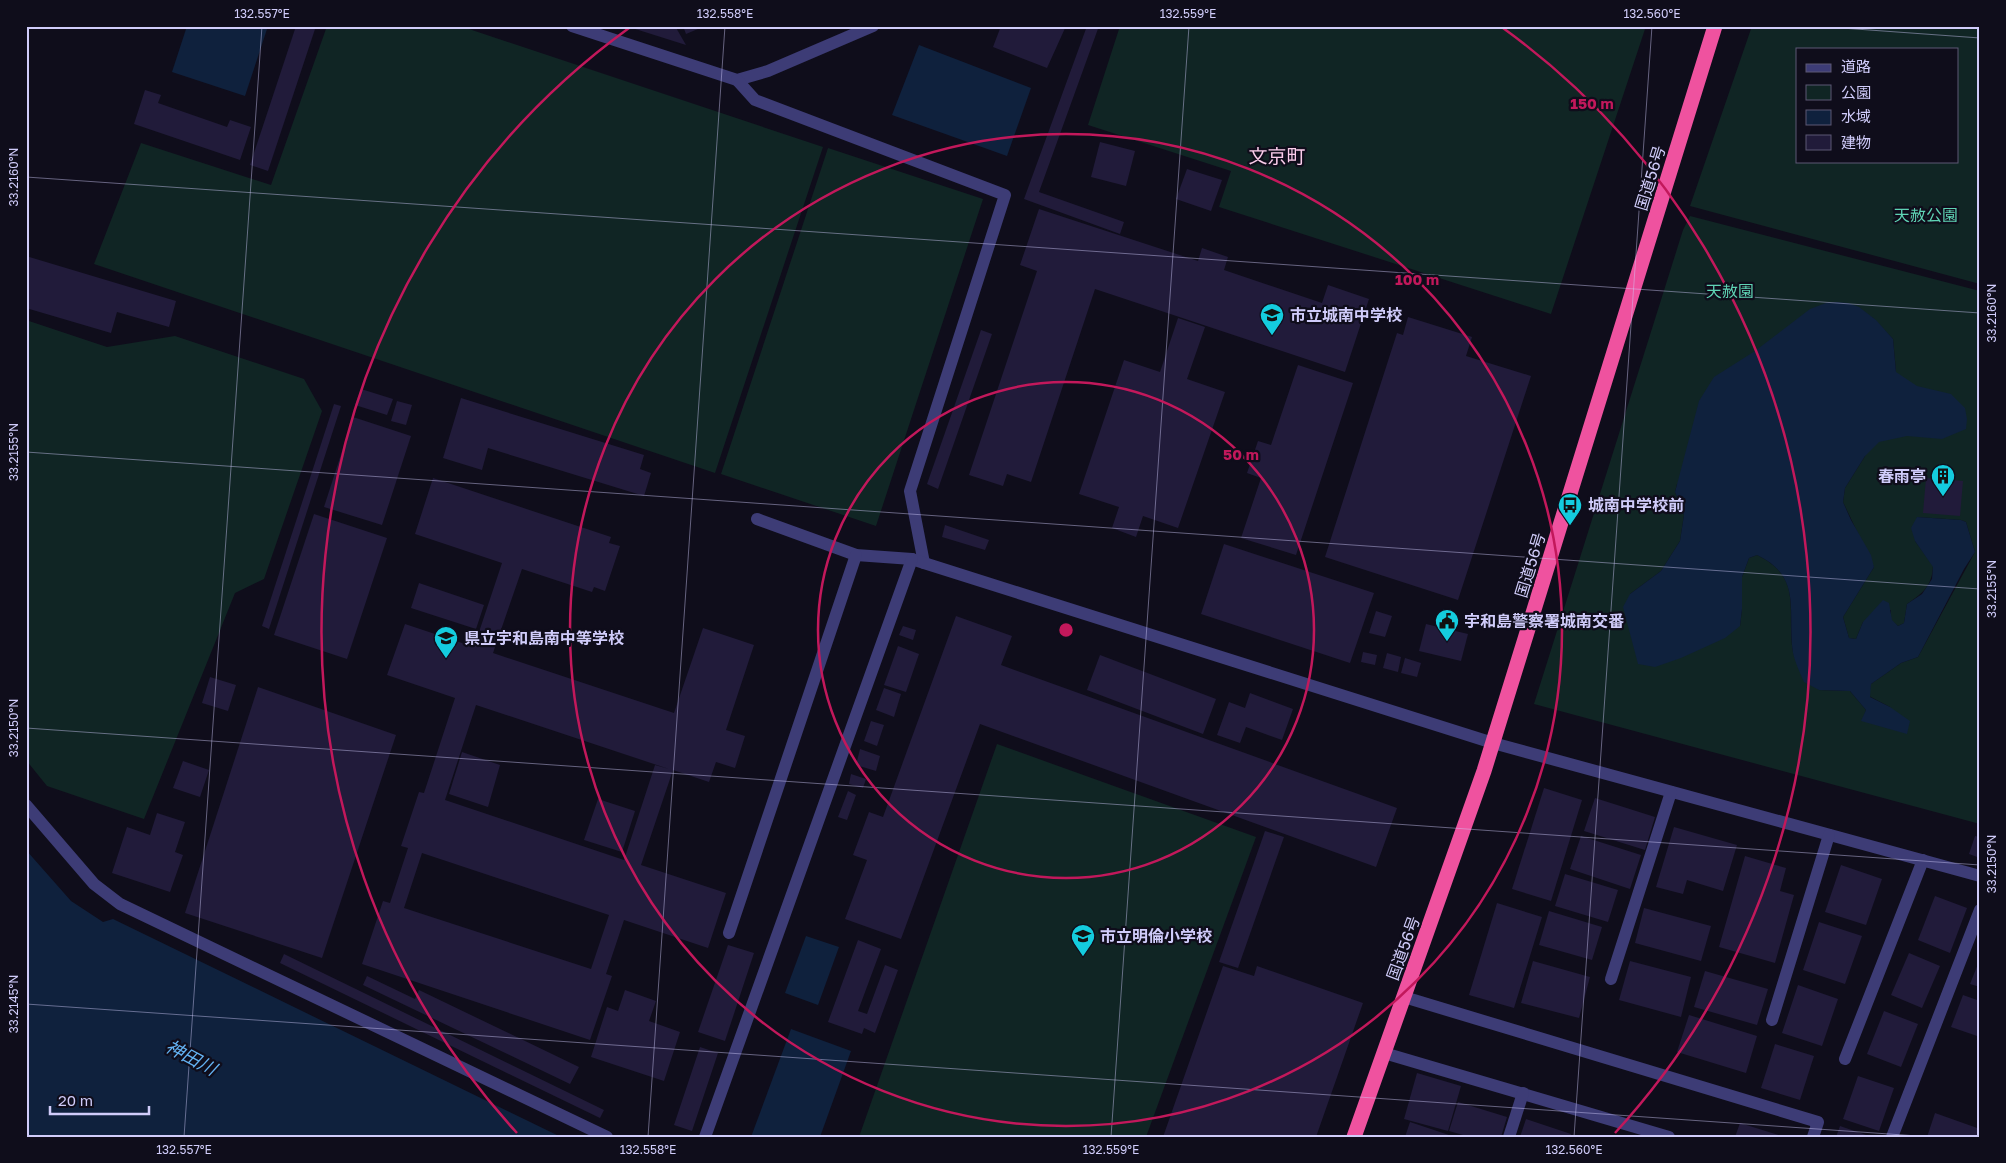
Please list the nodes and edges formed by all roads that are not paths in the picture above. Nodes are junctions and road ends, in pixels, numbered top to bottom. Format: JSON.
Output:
{"nodes":[{"id":1,"x":572,"y":26,"type":"edge"},
{"id":2,"x":873,"y":26,"type":"edge"},
{"id":3,"x":1715,"y":26,"type":"edge"},
{"id":4,"x":737,"y":80,"type":"junction"},
{"id":5,"x":757,"y":519,"type":"dead end"},
{"id":6,"x":856,"y":554,"type":"junction"},
{"id":7,"x":918,"y":561,"type":"junction"},
{"id":8,"x":1493,"y":744,"type":"junction"},
{"id":9,"x":1671,"y":792,"type":"junction"},
{"id":10,"x":26,"y":805,"type":"edge"},
{"id":11,"x":1829,"y":835,"type":"junction"},
{"id":12,"x":1923,"y":860,"type":"junction"},
{"id":13,"x":1980,"y":876,"type":"edge"},
{"id":14,"x":1980,"y":910,"type":"edge"},
{"id":15,"x":728,"y":933,"type":"dead end"},
{"id":16,"x":1611,"y":979,"type":"dead end"},
{"id":17,"x":1404,"y":997,"type":"junction"},
{"id":18,"x":1772,"y":1020,"type":"dead end"},
{"id":19,"x":1384,"y":1053,"type":"junction"},
{"id":20,"x":1845,"y":1059,"type":"dead end"},
{"id":21,"x":1524,"y":1093,"type":"junction"},
{"id":22,"x":607,"y":1137,"type":"edge"},
{"id":23,"x":705,"y":1137,"type":"edge"},
{"id":24,"x":1354,"y":1137,"type":"edge"},
{"id":25,"x":1509,"y":1137,"type":"edge"},
{"id":26,"x":1669,"y":1137,"type":"edge"},
{"id":27,"x":1813,"y":1137,"type":"edge"},
{"id":28,"x":1892,"y":1137,"type":"edge"}],
"edges":[{"from":1,"to":4,"type":"street"},
{"from":2,"to":4,"type":"street"},
{"from":3,"to":8,"type":"highway","name":"国道56号"},
{"from":4,"to":7,"type":"street"},
{"from":5,"to":6,"type":"street"},
{"from":6,"to":7,"type":"street"},
{"from":6,"to":15,"type":"street"},
{"from":7,"to":8,"type":"street"},
{"from":7,"to":23,"type":"street"},
{"from":8,"to":9,"type":"street"},
{"from":8,"to":17,"type":"highway","name":"国道56号"},
{"from":9,"to":11,"type":"street"},
{"from":9,"to":16,"type":"street"},
{"from":10,"to":22,"type":"street"},
{"from":11,"to":12,"type":"street"},
{"from":11,"to":18,"type":"street"},
{"from":12,"to":13,"type":"street"},
{"from":12,"to":20,"type":"street"},
{"from":14,"to":28,"type":"street"},
{"from":17,"to":19,"type":"highway","name":"国道56号"},
{"from":17,"to":27,"type":"street"},
{"from":19,"to":21,"type":"street"},
{"from":19,"to":24,"type":"highway","name":"国道56号"},
{"from":21,"to":25,"type":"street"},
{"from":21,"to":26,"type":"street"}]}
